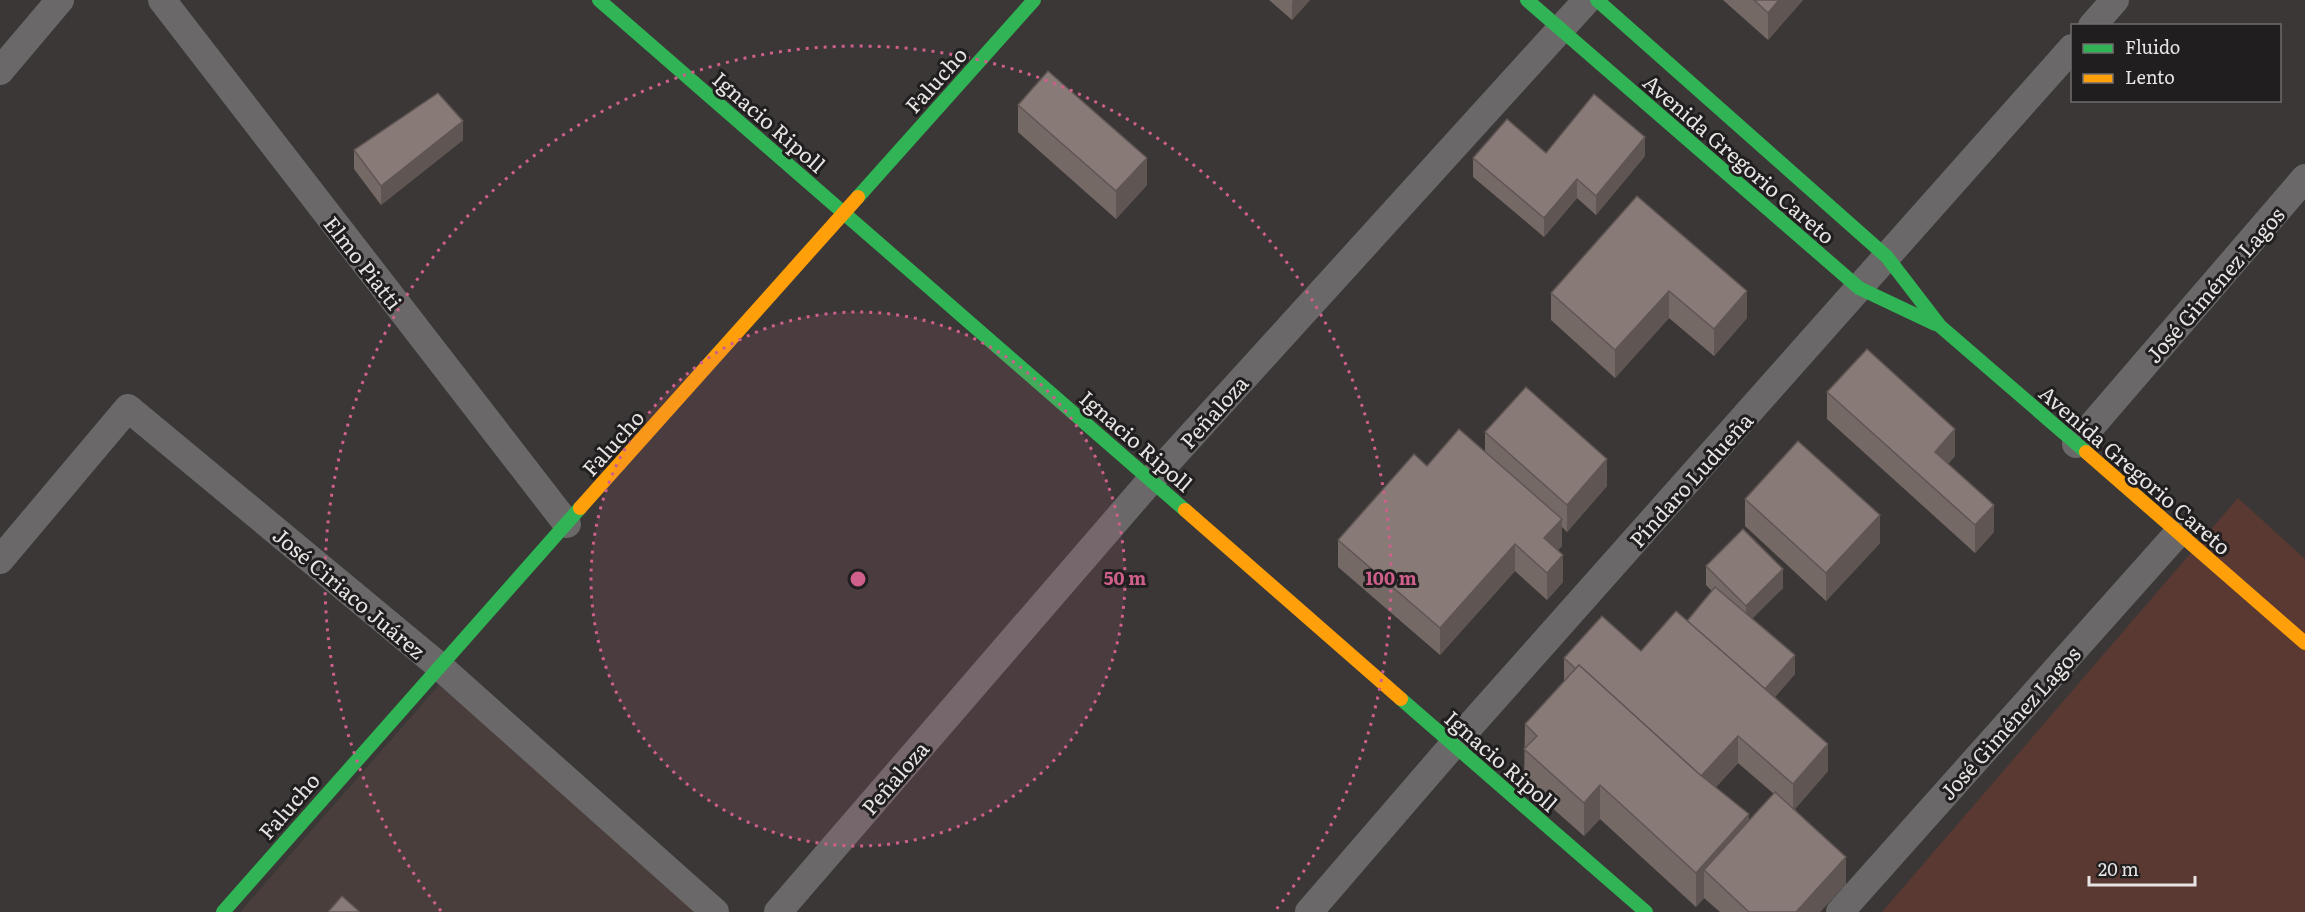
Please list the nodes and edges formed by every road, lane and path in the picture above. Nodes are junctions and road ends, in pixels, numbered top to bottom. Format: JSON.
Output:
{"nodes":[{"id":1,"x":60,"y":0,"type":"edge"},
{"id":2,"x":162,"y":0,"type":"edge"},
{"id":3,"x":599,"y":0,"type":"edge"},
{"id":4,"x":1034,"y":0,"type":"edge"},
{"id":5,"x":1527,"y":0,"type":"edge"},
{"id":6,"x":1587,"y":0,"type":"edge"},
{"id":7,"x":1597,"y":0,"type":"edge"},
{"id":8,"x":2115,"y":0,"type":"edge"},
{"id":9,"x":2094,"y":24,"type":"edge"},
{"id":10,"x":1560,"y":29,"type":"junction"},
{"id":11,"x":2071,"y":50,"type":"edge"},
{"id":12,"x":0,"y":71,"type":"edge"},
{"id":13,"x":2305,"y":178,"type":"edge"},
{"id":14,"x":843,"y":213,"type":"junction"},
{"id":15,"x":1887,"y":257,"type":"junction"},
{"id":16,"x":1859,"y":288,"type":"junction"},
{"id":17,"x":1940,"y":326,"type":"junction"},
{"id":18,"x":2076,"y":444,"type":"junction"},
{"id":19,"x":1151,"y":480,"type":"junction"},
{"id":20,"x":567,"y":524,"type":"junction"},
{"id":21,"x":2178,"y":532,"type":"junction"},
{"id":22,"x":0,"y":560,"type":"edge"},
{"id":23,"x":2305,"y":643,"type":"edge"},
{"id":24,"x":438,"y":665,"type":"junction"},
{"id":25,"x":1453,"y":745,"type":"junction"},
{"id":26,"x":223,"y":912,"type":"edge"},
{"id":27,"x":715,"y":912,"type":"edge"},
{"id":28,"x":778,"y":912,"type":"edge"},
{"id":29,"x":1309,"y":912,"type":"edge"},
{"id":30,"x":1646,"y":912,"type":"edge"},
{"id":31,"x":1840,"y":912,"type":"edge"}],
"edges":[{"from":1,"to":12,"type":"street"},
{"from":2,"to":20,"type":"street","name":"Elmo Piatti"},
{"from":3,"to":14,"type":"street","name":"Ignacio Ripoll"},
{"from":4,"to":14,"type":"street","name":"Falucho"},
{"from":5,"to":10,"type":"street","name":"Avenida Gregorio Careto"},
{"from":6,"to":10,"type":"street","name":"Peñaloza"},
{"from":7,"to":15,"type":"street","name":"Avenida Gregorio Careto"},
{"from":8,"to":9,"type":"street"},
{"from":10,"to":16,"type":"street","name":"Avenida Gregorio Careto"},
{"from":10,"to":19,"type":"street","name":"Peñaloza"},
{"from":11,"to":15,"type":"street","name":"Píndaro Ludueña"},
{"from":13,"to":18,"type":"street","name":"José Giménez Lagos"},
{"from":14,"to":19,"type":"street","name":"Ignacio Ripoll"},
{"from":14,"to":20,"type":"street","name":"Falucho"},
{"from":15,"to":16,"type":"street","name":"Píndaro Ludueña"},
{"from":15,"to":17,"type":"street","name":"Avenida Gregorio Careto"},
{"from":16,"to":17,"type":"street","name":"Avenida Gregorio Careto"},
{"from":16,"to":25,"type":"street","name":"Píndaro Ludueña"},
{"from":17,"to":18,"type":"street","name":"Avenida Gregorio Careto"},
{"from":18,"to":21,"type":"street","name":"Avenida Gregorio Careto"},
{"from":19,"to":25,"type":"street","name":"Ignacio Ripoll"},
{"from":19,"to":28,"type":"street","name":"Peñaloza"},
{"from":20,"to":24,"type":"street","name":"Falucho"},
{"from":21,"to":23,"type":"street","name":"Avenida Gregorio Careto"},
{"from":21,"to":31,"type":"street","name":"José Giménez Lagos"},
{"from":22,"to":24,"type":"street","name":"José Ciriaco Juárez"},
{"from":24,"to":26,"type":"street","name":"Falucho"},
{"from":24,"to":27,"type":"street","name":"José Ciriaco Juárez"},
{"from":25,"to":29,"type":"street","name":"Píndaro Ludueña"},
{"from":25,"to":30,"type":"street","name":"Ignacio Ripoll"}]}
